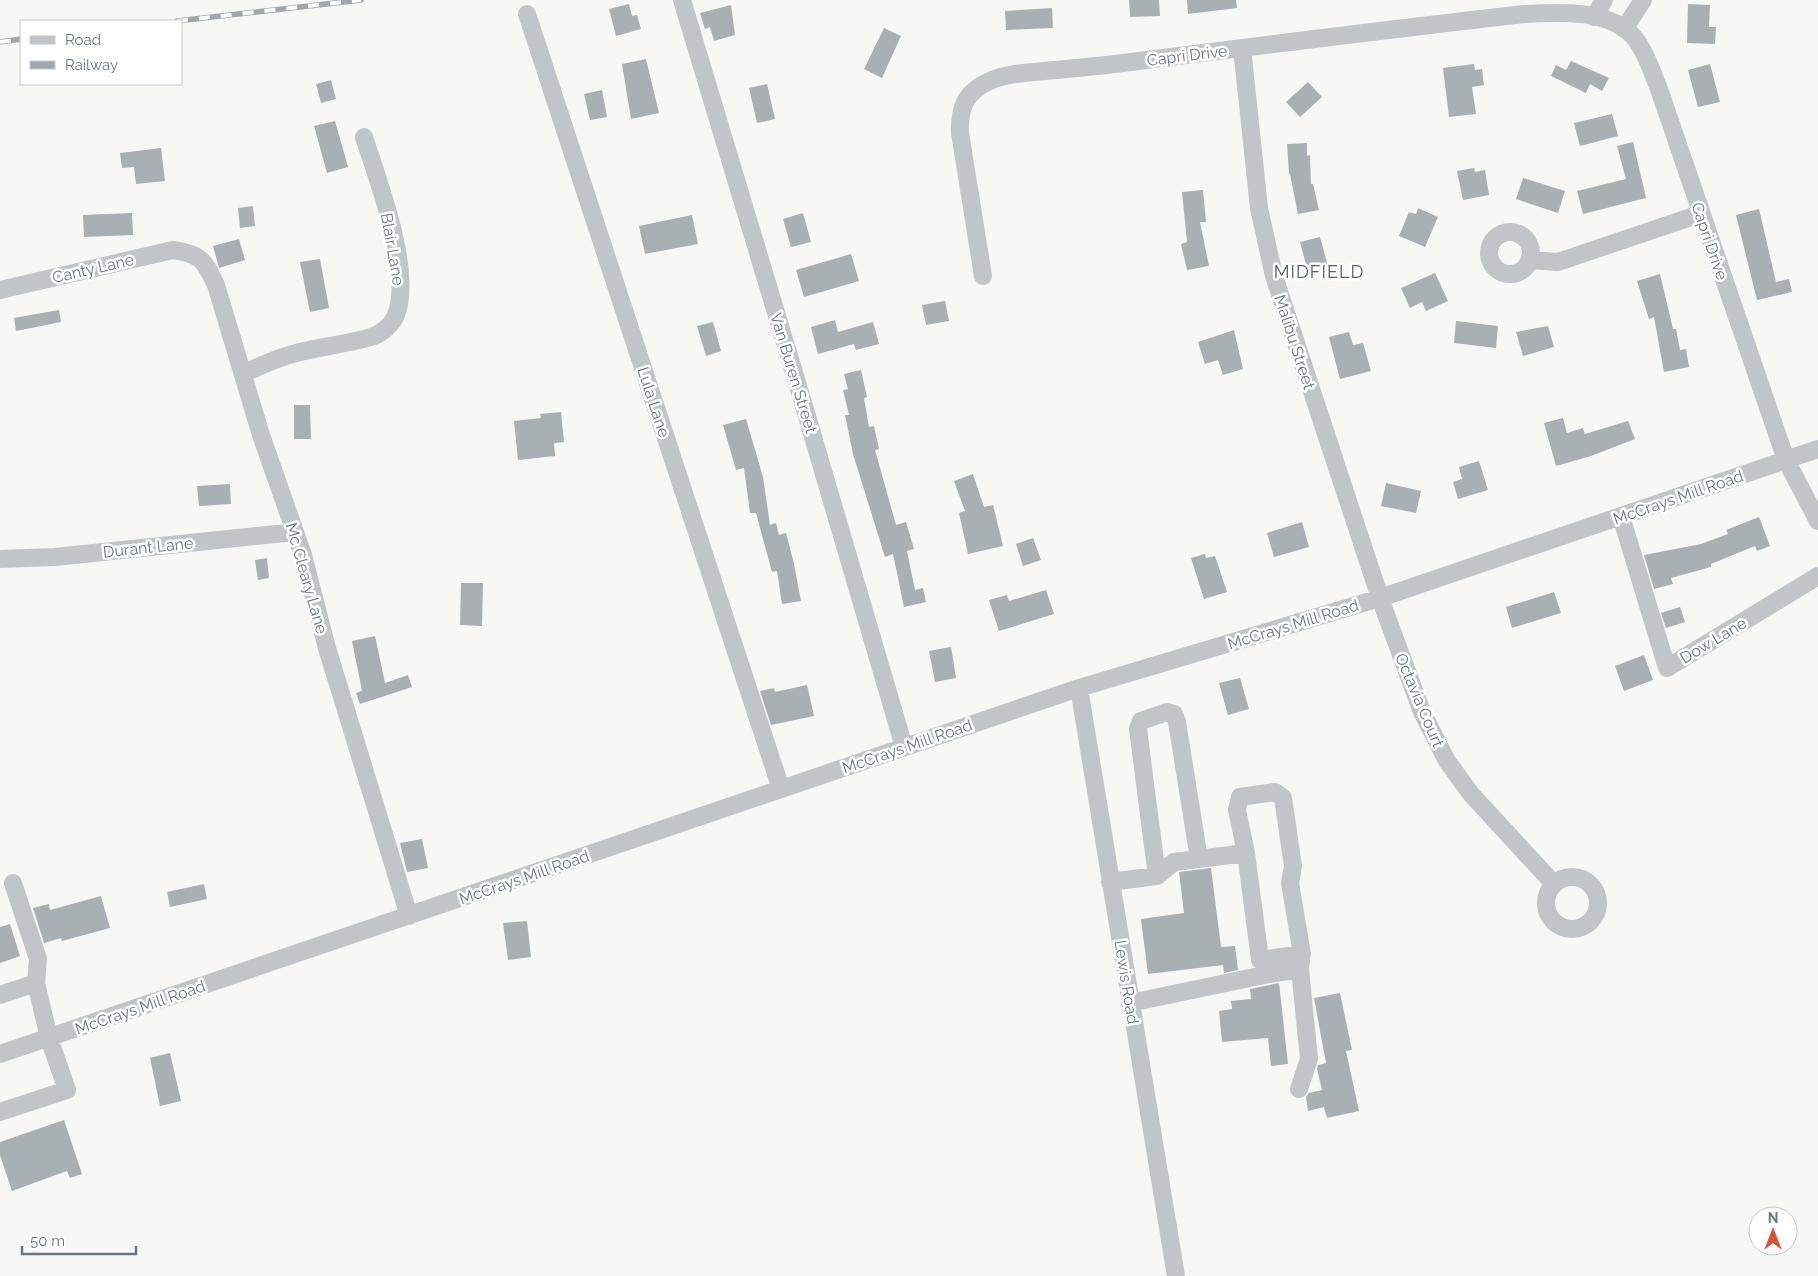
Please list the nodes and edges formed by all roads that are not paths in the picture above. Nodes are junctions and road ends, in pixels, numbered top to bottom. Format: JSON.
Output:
{"nodes":[{"id":1,"x":682,"y":0,"type":"edge"},
{"id":2,"x":1604,"y":0,"type":"edge"},
{"id":3,"x":1643,"y":0,"type":"edge"},
{"id":4,"x":527,"y":14,"type":"dead end"},
{"id":5,"x":1594,"y":17,"type":"junction"},
{"id":6,"x":1624,"y":29,"type":"junction"},
{"id":7,"x":1242,"y":48,"type":"junction"},
{"id":8,"x":364,"y":137,"type":"dead end"},
{"id":9,"x":1700,"y":214,"type":"junction"},
{"id":10,"x":187,"y":252,"type":"joint"},
{"id":11,"x":1530,"y":260,"type":"dead end"},
{"id":12,"x":983,"y":276,"type":"dead end"},
{"id":13,"x":0,"y":290,"type":"edge"},
{"id":14,"x":243,"y":374,"type":"junction"},
{"id":15,"x":1818,"y":449,"type":"edge"},
{"id":16,"x":1786,"y":460,"type":"junction"},
{"id":17,"x":1621,"y":516,"type":"junction"},
{"id":18,"x":1818,"y":521,"type":"edge"},
{"id":19,"x":295,"y":532,"type":"junction"},
{"id":20,"x":0,"y":559,"type":"edge"},
{"id":21,"x":1818,"y":576,"type":"edge"},
{"id":22,"x":1380,"y":598,"type":"junction"},
{"id":23,"x":1079,"y":688,"type":"junction"},
{"id":24,"x":904,"y":747,"type":"junction"},
{"id":25,"x":781,"y":789,"type":"junction"},
{"id":26,"x":1246,"y":853,"type":"junction"},
{"id":27,"x":1199,"y":859,"type":"junction"},
{"id":28,"x":1156,"y":876,"type":"junction"},
{"id":29,"x":1110,"y":882,"type":"junction"},
{"id":30,"x":13,"y":883,"type":"dead end"},
{"id":31,"x":1554,"y":884,"type":"dead end"},
{"id":32,"x":409,"y":916,"type":"junction"},
{"id":33,"x":1301,"y":962,"type":"junction"},
{"id":34,"x":36,"y":984,"type":"junction"},
{"id":35,"x":0,"y":995,"type":"edge"},
{"id":36,"x":1130,"y":1003,"type":"junction"},
{"id":37,"x":49,"y":1038,"type":"junction"},
{"id":38,"x":0,"y":1054,"type":"edge"},
{"id":39,"x":1299,"y":1089,"type":"dead end"},
{"id":40,"x":0,"y":1112,"type":"edge"},
{"id":41,"x":1176,"y":1276,"type":"edge"}],
"edges":[{"from":1,"to":24,"type":"street","name":"Van Buren Street"},
{"from":2,"to":5,"type":"street"},
{"from":3,"to":6,"type":"street"},
{"from":4,"to":25,"type":"street","name":"Lula Lane"},
{"from":5,"to":6,"type":"street","name":"Capri Drive"},
{"from":5,"to":7,"type":"street","name":"Capri Drive"},
{"from":6,"to":9,"type":"street","name":"Capri Drive"},
{"from":7,"to":12,"type":"street","name":"Capri Drive"},
{"from":7,"to":22,"type":"street","name":"Malibu Street"},
{"from":8,"to":14,"type":"street","name":"Blair Lane"},
{"from":9,"to":11,"type":"street"},
{"from":9,"to":16,"type":"street","name":"Capri Drive"},
{"from":10,"to":13,"type":"street","name":"Canty Lane"},
{"from":10,"to":14,"type":"street","name":"Mc Cleary Lane"},
{"from":14,"to":19,"type":"street","name":"Mc Cleary Lane"},
{"from":15,"to":16,"type":"street","name":"McCrays Mill Road"},
{"from":16,"to":17,"type":"street","name":"McCrays Mill Road"},
{"from":16,"to":18,"type":"street","name":"Capri Drive"},
{"from":17,"to":21,"type":"street","name":"Dow Lane"},
{"from":17,"to":22,"type":"street","name":"McCrays Mill Road"},
{"from":19,"to":20,"type":"street","name":"Durant Lane"},
{"from":19,"to":32,"type":"street","name":"Mc Cleary Lane"},
{"from":22,"to":23,"type":"street","name":"McCrays Mill Road"},
{"from":22,"to":31,"type":"street","name":"Octavia Court"},
{"from":23,"to":24,"type":"street","name":"McCrays Mill Road"},
{"from":23,"to":29,"type":"street","name":"Lewis Road"},
{"from":24,"to":25,"type":"street","name":"McCrays Mill Road"},
{"from":25,"to":32,"type":"street","name":"McCrays Mill Road"},
{"from":26,"to":27,"type":"street"},
{"from":26,"to":33,"type":"street"},
{"from":26,"to":33,"type":"street"},
{"from":27,"to":28,"type":"street"},
{"from":27,"to":28,"type":"street"},
{"from":28,"to":29,"type":"street"},
{"from":29,"to":36,"type":"street","name":"Lewis Road"},
{"from":30,"to":34,"type":"street"},
{"from":32,"to":37,"type":"street","name":"McCrays Mill Road"},
{"from":33,"to":36,"type":"street"},
{"from":33,"to":39,"type":"street"},
{"from":34,"to":35,"type":"street"},
{"from":34,"to":37,"type":"street"},
{"from":36,"to":41,"type":"street","name":"Lewis Road"},
{"from":37,"to":38,"type":"street","name":"McCrays Mill Road"},
{"from":37,"to":40,"type":"street"}]}
